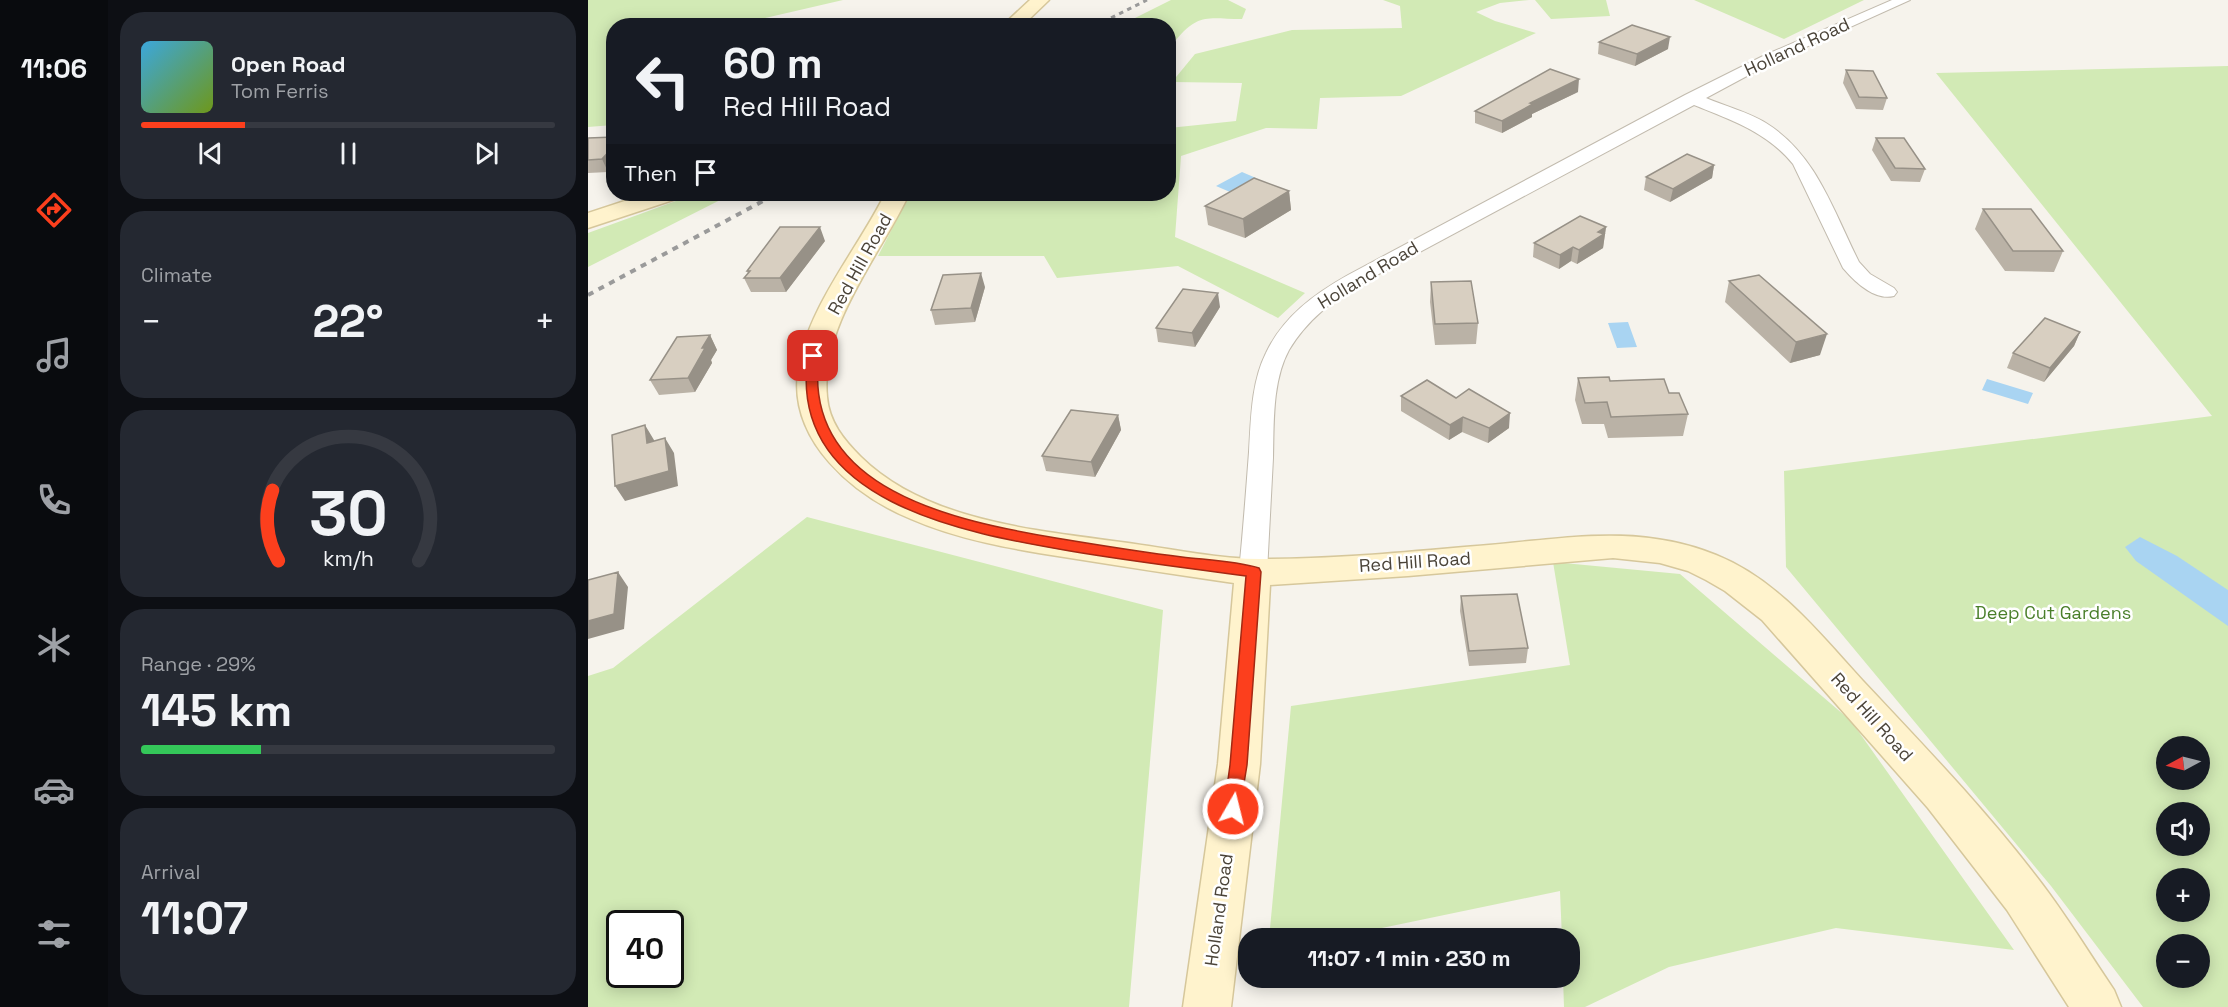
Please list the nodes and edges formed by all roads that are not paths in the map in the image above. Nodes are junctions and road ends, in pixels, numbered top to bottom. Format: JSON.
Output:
{"nodes":[{"id":1,"x":1040,"y":0,"type":"edge"},
{"id":2,"x":1903,"y":0,"type":"edge"},
{"id":3,"x":1020,"y":18,"type":"edge"},
{"id":4,"x":1691,"y":98,"type":"junction"},
{"id":5,"x":647,"y":201,"type":"edge"},
{"id":6,"x":893,"y":201,"type":"edge"},
{"id":7,"x":588,"y":221,"type":"edge"},
{"id":8,"x":1887,"y":291,"type":"dead end"},
{"id":9,"x":1253,"y":572,"type":"junction"},
{"id":10,"x":1207,"y":1007,"type":"edge"},
{"id":11,"x":2097,"y":1007,"type":"edge"}],
"edges":[{"from":1,"to":3,"type":"street"},
{"from":2,"to":4,"type":"street","name":"Holland Road"},
{"from":4,"to":8,"type":"street"},
{"from":4,"to":9,"type":"street","name":"Holland Road"},
{"from":5,"to":7,"type":"street"},
{"from":6,"to":9,"type":"street","name":"Red Hill Road"},
{"from":9,"to":10,"type":"street","name":"Holland Road"},
{"from":9,"to":11,"type":"street","name":"Red Hill Road"}]}
